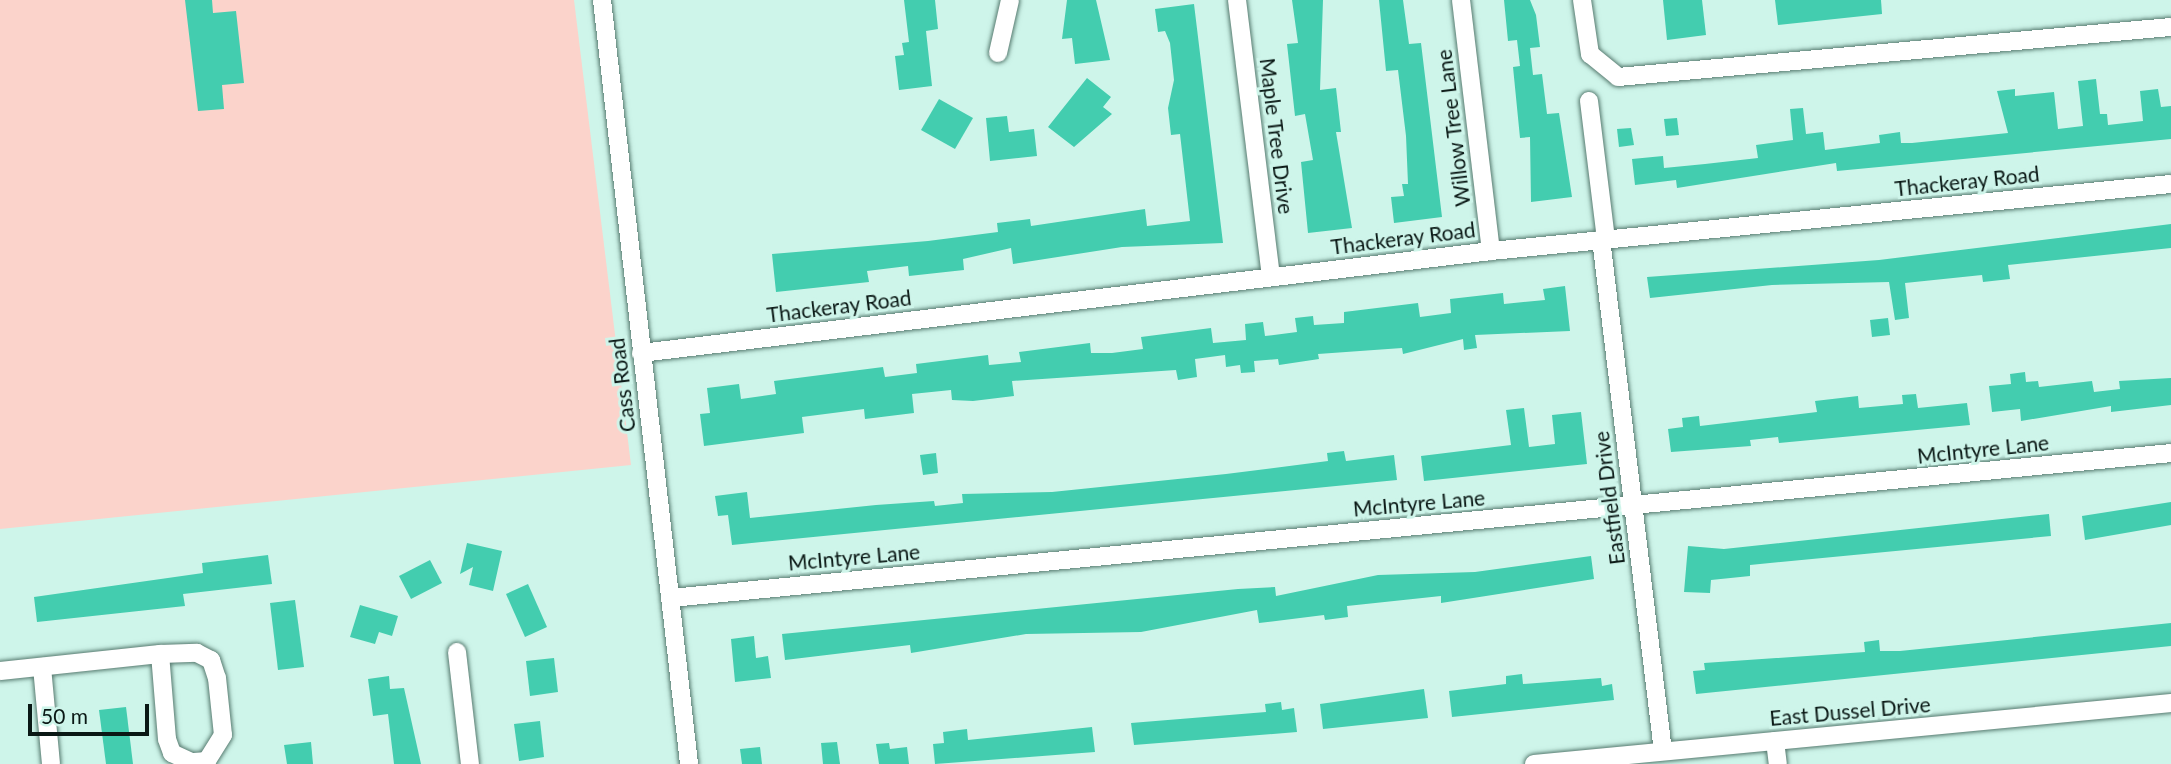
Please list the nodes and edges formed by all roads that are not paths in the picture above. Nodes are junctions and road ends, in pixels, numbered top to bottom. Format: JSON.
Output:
{"nodes":[{"id":1,"x":601,"y":0,"type":"edge"},
{"id":2,"x":1010,"y":0,"type":"edge"},
{"id":3,"x":1237,"y":0,"type":"edge"},
{"id":4,"x":1461,"y":0,"type":"edge"},
{"id":5,"x":1582,"y":0,"type":"edge"},
{"id":6,"x":2171,"y":27,"type":"edge"},
{"id":7,"x":998,"y":53,"type":"dead end"},
{"id":8,"x":1589,"y":101,"type":"dead end"},
{"id":9,"x":2171,"y":184,"type":"edge"},
{"id":10,"x":1604,"y":239,"type":"junction"},
{"id":11,"x":1491,"y":251,"type":"junction"},
{"id":12,"x":1271,"y":277,"type":"junction"},
{"id":13,"x":641,"y":353,"type":"junction"},
{"id":14,"x":2171,"y":453,"type":"edge"},
{"id":15,"x":1633,"y":506,"type":"junction"},
{"id":16,"x":671,"y":598,"type":"junction"},
{"id":17,"x":457,"y":652,"type":"dead end"},
{"id":18,"x":160,"y":654,"type":"junction"},
{"id":19,"x":42,"y":667,"type":"junction"},
{"id":20,"x":0,"y":671,"type":"edge"},
{"id":21,"x":2171,"y":703,"type":"edge"},
{"id":22,"x":1775,"y":741,"type":"junction"},
{"id":23,"x":1663,"y":751,"type":"junction"},
{"id":24,"x":51,"y":764,"type":"edge"},
{"id":25,"x":470,"y":764,"type":"edge"},
{"id":26,"x":690,"y":764,"type":"edge"},
{"id":27,"x":1534,"y":764,"type":"edge"},
{"id":28,"x":1778,"y":764,"type":"edge"}],
"edges":[{"from":1,"to":13,"type":"street","name":"Cass Road"},
{"from":2,"to":7,"type":"street"},
{"from":3,"to":12,"type":"street","name":"Maple Tree Drive"},
{"from":4,"to":11,"type":"street","name":"Willow Tree Lane"},
{"from":5,"to":6,"type":"street"},
{"from":8,"to":10,"type":"street","name":"Eastfield Drive"},
{"from":9,"to":10,"type":"street","name":"Thackeray Road"},
{"from":10,"to":11,"type":"street","name":"Thackeray Road"},
{"from":10,"to":15,"type":"street","name":"Eastfield Drive"},
{"from":11,"to":12,"type":"street","name":"Thackeray Road"},
{"from":12,"to":13,"type":"street","name":"Thackeray Road"},
{"from":13,"to":16,"type":"street","name":"Cass Road"},
{"from":14,"to":15,"type":"street","name":"McIntyre Lane"},
{"from":15,"to":16,"type":"street","name":"McIntyre Lane"},
{"from":15,"to":23,"type":"street","name":"Eastfield Drive"},
{"from":16,"to":26,"type":"street","name":"Cass Road"},
{"from":17,"to":25,"type":"street"},
{"from":18,"to":18,"type":"street"},
{"from":18,"to":19,"type":"street"},
{"from":19,"to":20,"type":"street"},
{"from":19,"to":24,"type":"street"},
{"from":21,"to":22,"type":"street","name":"East Dussel Drive"},
{"from":22,"to":23,"type":"street","name":"East Dussel Drive"},
{"from":22,"to":28,"type":"street"},
{"from":23,"to":27,"type":"street","name":"East Dussel Drive"}]}
